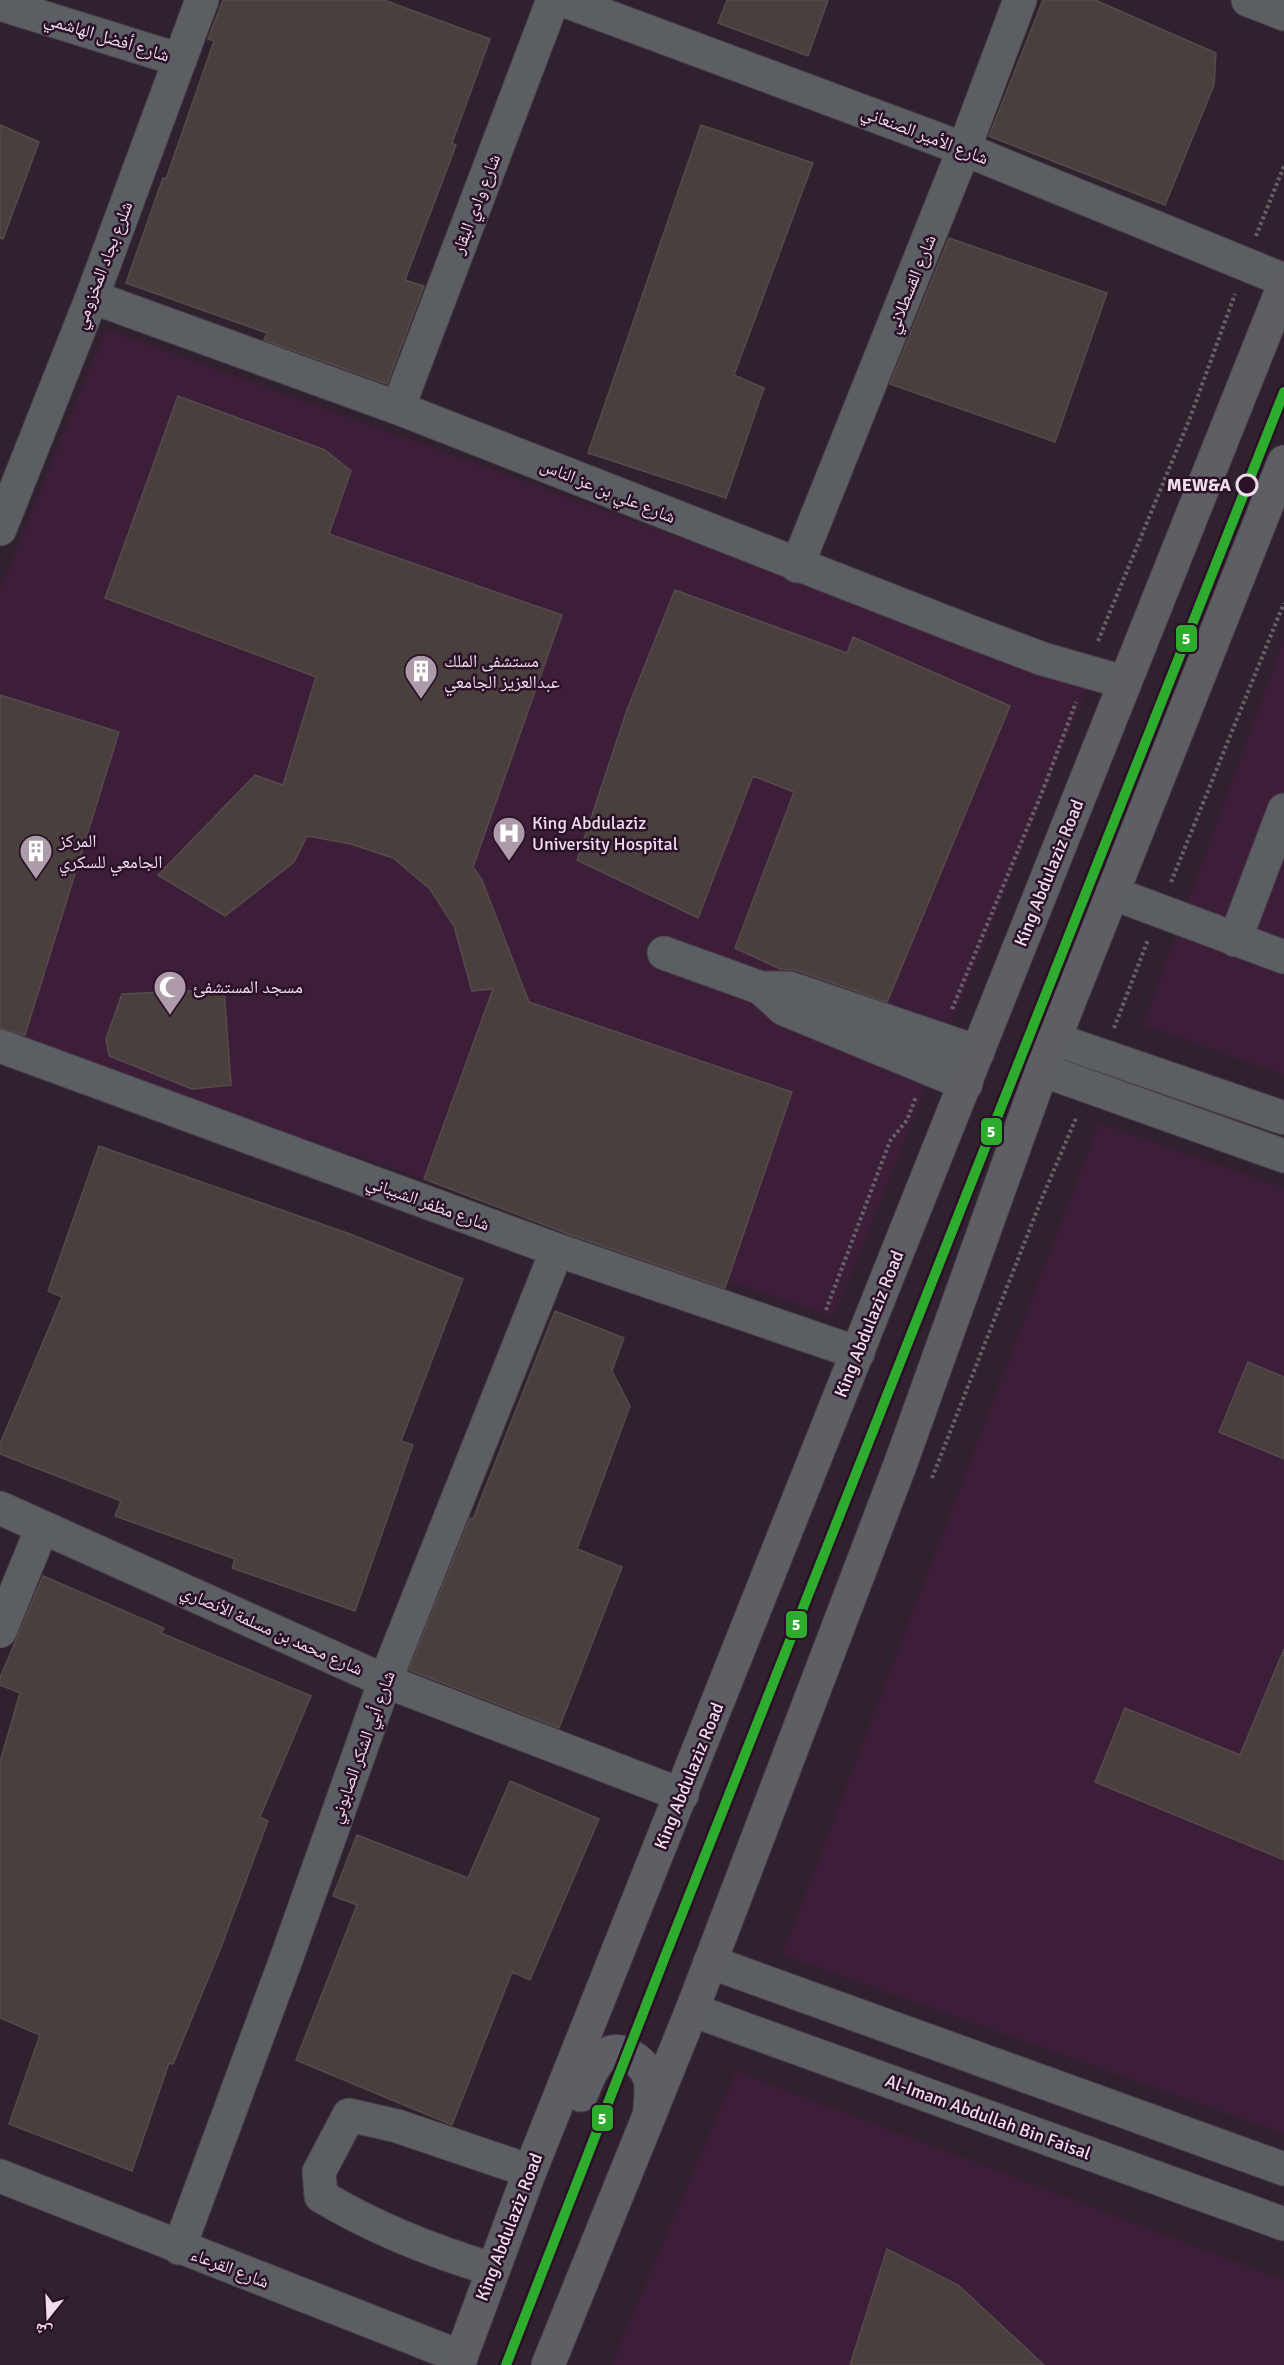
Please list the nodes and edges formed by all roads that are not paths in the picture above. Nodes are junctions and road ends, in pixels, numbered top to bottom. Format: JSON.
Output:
{"nodes":[{"id":1,"x":202,"y":0,"type":"edge"},
{"id":2,"x":553,"y":0,"type":"edge"},
{"id":3,"x":563,"y":0,"type":"edge"},
{"id":4,"x":1020,"y":0,"type":"edge"},
{"id":5,"x":1248,"y":0,"type":"edge"},
{"id":6,"x":0,"y":4,"type":"edge"},
{"id":7,"x":1284,"y":14,"type":"edge"},
{"id":8,"x":180,"y":60,"type":"junction"},
{"id":9,"x":964,"y":149,"type":"junction"},
{"id":10,"x":1284,"y":280,"type":"edge"},
{"id":11,"x":1284,"y":285,"type":"edge"},
{"id":12,"x":92,"y":297,"type":"junction"},
{"id":13,"x":398,"y":408,"type":"junction"},
{"id":14,"x":1284,"y":462,"type":"edge"},
{"id":15,"x":0,"y":529,"type":"edge"},
{"id":16,"x":797,"y":566,"type":"junction"},
{"id":17,"x":1124,"y":682,"type":"junction"},
{"id":18,"x":1284,"y":810,"type":"edge"},
{"id":19,"x":1112,"y":893,"type":"junction"},
{"id":20,"x":1235,"y":940,"type":"junction"},
{"id":21,"x":664,"y":953,"type":"dead end"},
{"id":22,"x":1284,"y":957,"type":"edge"},
{"id":23,"x":761,"y":988,"type":"junction"},
{"id":24,"x":1054,"y":1039,"type":"junction"},
{"id":25,"x":0,"y":1046,"type":"edge"},
{"id":26,"x":978,"y":1052,"type":"junction"},
{"id":27,"x":1042,"y":1070,"type":"junction"},
{"id":28,"x":966,"y":1084,"type":"junction"},
{"id":29,"x":1284,"y":1118,"type":"edge"},
{"id":30,"x":1284,"y":1156,"type":"edge"},
{"id":31,"x":557,"y":1250,"type":"junction"},
{"id":32,"x":858,"y":1353,"type":"junction"},
{"id":33,"x":0,"y":1508,"type":"edge"},
{"id":34,"x":42,"y":1528,"type":"junction"},
{"id":35,"x":0,"y":1632,"type":"edge"},
{"id":36,"x":386,"y":1681,"type":"junction"},
{"id":37,"x":682,"y":1795,"type":"junction"},
{"id":38,"x":710,"y":1962,"type":"junction"},
{"id":39,"x":692,"y":2010,"type":"junction"},
{"id":40,"x":650,"y":2112,"type":"junction"},
{"id":41,"x":1284,"y":2169,"type":"edge"},
{"id":42,"x":530,"y":2171,"type":"junction"},
{"id":43,"x":0,"y":2176,"type":"edge"},
{"id":44,"x":1284,"y":2223,"type":"edge"},
{"id":45,"x":179,"y":2248,"type":"junction"},
{"id":46,"x":492,"y":2269,"type":"junction"},
{"id":47,"x":465,"y":2362,"type":"edge"},
{"id":48,"x":548,"y":2365,"type":"edge"}],
"edges":[{"from":1,"to":8,"type":"street","name":"شلرع بجاد المخزومي"},
{"from":2,"to":13,"type":"street","name":"شارع وادي البقار"},
{"from":3,"to":9,"type":"street","name":"شارع الأمير الصنعاني"},
{"from":4,"to":9,"type":"street","name":"شارع القسطلاني"},
{"from":5,"to":7,"type":"street"},
{"from":6,"to":8,"type":"street","name":"شارع أفضل الهاشمي"},
{"from":8,"to":12,"type":"street","name":"شلرع بجاد المخزومي"},
{"from":9,"to":10,"type":"street","name":"شارع الأمير الصنعاني"},
{"from":9,"to":16,"type":"street","name":"شارع القسطلاني"},
{"from":11,"to":17,"type":"main road","name":"King Abdulaziz Road"},
{"from":12,"to":13,"type":"street","name":"شارع علي بن عز الناس"},
{"from":12,"to":15,"type":"street","name":"شلرع بجاد المخزومي"},
{"from":13,"to":16,"type":"street","name":"شارع علي بن عز الناس"},
{"from":14,"to":19,"type":"main road"},
{"from":16,"to":17,"type":"street","name":"شارع علي بن عز الناس"},
{"from":17,"to":26,"type":"main road","name":"King Abdulaziz Road"},
{"from":18,"to":20,"type":"street"},
{"from":19,"to":20,"type":"street"},
{"from":19,"to":24,"type":"main road"},
{"from":20,"to":22,"type":"street"},
{"from":21,"to":23,"type":"street"},
{"from":23,"to":26,"type":"street"},
{"from":23,"to":28,"type":"street"},
{"from":24,"to":27,"type":"main road"},
{"from":24,"to":29,"type":"street"},
{"from":25,"to":31,"type":"street","name":"شارع مظفر الشيباني"},
{"from":26,"to":28,"type":"main road","name":"King Abdulaziz Road"},
{"from":27,"to":30,"type":"street"},
{"from":27,"to":38,"type":"main road"},
{"from":28,"to":32,"type":"main road","name":"King Abdulaziz Road"},
{"from":31,"to":32,"type":"street","name":"شارع مظفر الشيباني"},
{"from":31,"to":36,"type":"street","name":"شارع أبي الشكر الصابوني"},
{"from":32,"to":37,"type":"main road","name":"King Abdulaziz Road"},
{"from":33,"to":34,"type":"street","name":"شارع محمد بن مسلمة الأنصاري"},
{"from":34,"to":35,"type":"street"},
{"from":34,"to":36,"type":"street","name":"شارع محمد بن مسلمة الأنصاري"},
{"from":36,"to":37,"type":"street","name":"شارع محمد بن مسلمة الأنصاري"},
{"from":36,"to":45,"type":"street","name":"شارع أبي الشكر الصابوني"},
{"from":37,"to":42,"type":"main road","name":"King Abdulaziz Road"},
{"from":38,"to":39,"type":"main road"},
{"from":38,"to":41,"type":"street"},
{"from":39,"to":40,"type":"main road"},
{"from":39,"to":44,"type":"street","name":"Al-Imam Abdullah Bin Faisal"},
{"from":40,"to":47,"type":"main road"},
{"from":40,"to":48,"type":"main road"},
{"from":42,"to":46,"type":"main road","name":"King Abdulaziz Road"},
{"from":42,"to":46,"type":"street"},
{"from":43,"to":45,"type":"street","name":"شارع القرعاء"},
{"from":45,"to":47,"type":"street","name":"شارع القرعاء"},
{"from":46,"to":47,"type":"main road","name":"King Abdulaziz Road"}]}
